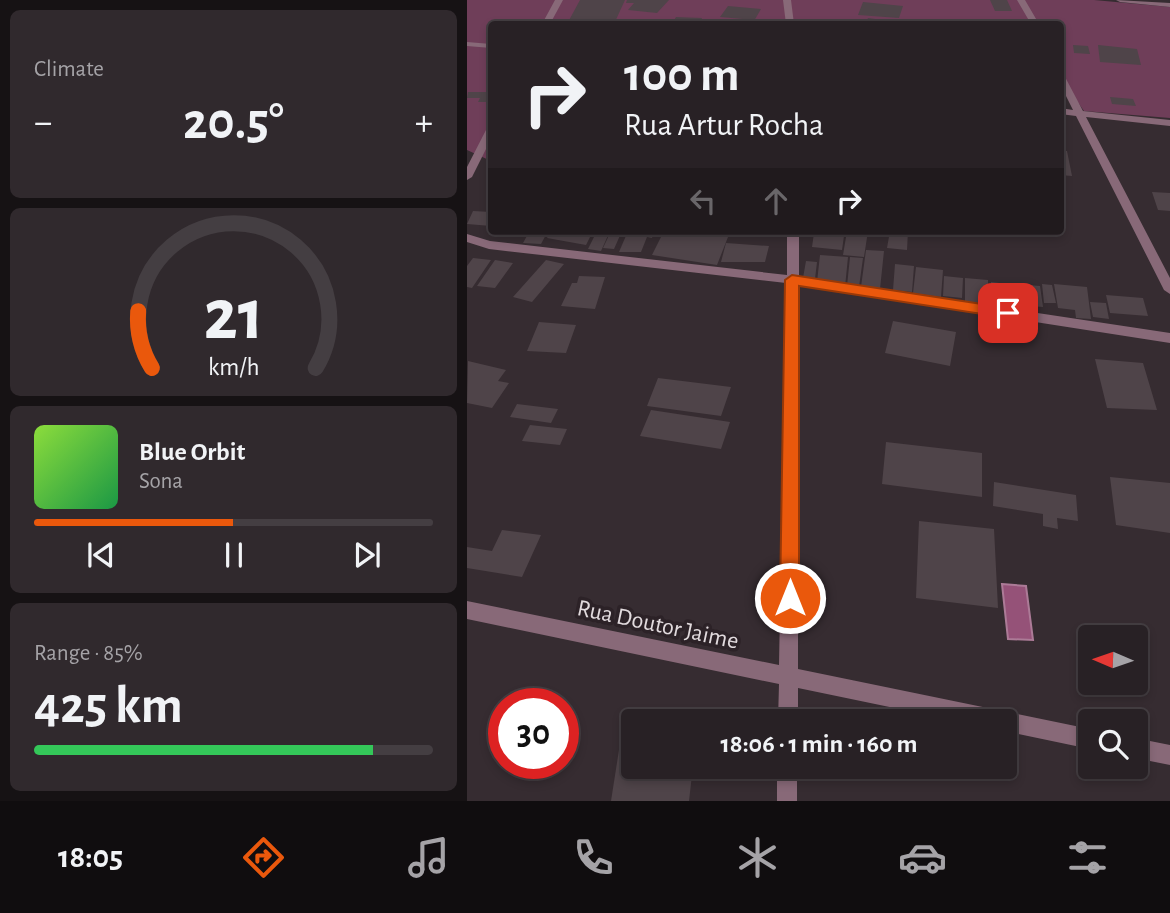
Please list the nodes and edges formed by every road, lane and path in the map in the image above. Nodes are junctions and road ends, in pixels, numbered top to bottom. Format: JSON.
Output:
{"nodes":[{"id":1,"x":559,"y":0,"type":"edge"},
{"id":2,"x":787,"y":0,"type":"edge"},
{"id":3,"x":1021,"y":0,"type":"edge"},
{"id":4,"x":1120,"y":0,"type":"edge"},
{"id":5,"x":1170,"y":5,"type":"edge"},
{"id":6,"x":548,"y":21,"type":"edge"},
{"id":7,"x":790,"y":21,"type":"edge"},
{"id":8,"x":1033,"y":21,"type":"edge"},
{"id":9,"x":467,"y":44,"type":"edge"},
{"id":10,"x":488,"y":46,"type":"edge"},
{"id":11,"x":1064,"y":82,"type":"edge"},
{"id":12,"x":1064,"y":112,"type":"edge"},
{"id":13,"x":1081,"y":114,"type":"junction"},
{"id":14,"x":1170,"y":123,"type":"edge"},
{"id":15,"x":488,"y":136,"type":"edge"},
{"id":16,"x":467,"y":177,"type":"edge"},
{"id":17,"x":793,"y":235,"type":"edge"},
{"id":18,"x":467,"y":238,"type":"edge"},
{"id":19,"x":792,"y":280,"type":"junction"},
{"id":20,"x":1170,"y":290,"type":"edge"},
{"id":21,"x":1170,"y":338,"type":"edge"},
{"id":22,"x":467,"y":610,"type":"edge"},
{"id":23,"x":789,"y":678,"type":"junction"},
{"id":24,"x":788,"y":709,"type":"edge"},
{"id":25,"x":943,"y":709,"type":"edge"},
{"id":26,"x":1017,"y":724,"type":"edge"},
{"id":27,"x":1078,"y":736,"type":"edge"},
{"id":28,"x":1148,"y":751,"type":"edge"},
{"id":29,"x":1170,"y":755,"type":"edge"},
{"id":30,"x":787,"y":779,"type":"edge"},
{"id":31,"x":787,"y":801,"type":"edge"}],
"edges":[{"from":1,"to":6,"type":"street"},
{"from":2,"to":7,"type":"street"},
{"from":3,"to":8,"type":"street"},
{"from":4,"to":5,"type":"street"},
{"from":9,"to":10,"type":"street"},
{"from":11,"to":13,"type":"street"},
{"from":12,"to":13,"type":"street"},
{"from":13,"to":14,"type":"street"},
{"from":13,"to":20,"type":"street"},
{"from":15,"to":16,"type":"street"},
{"from":17,"to":19,"type":"street"},
{"from":18,"to":19,"type":"street"},
{"from":19,"to":21,"type":"street"},
{"from":19,"to":23,"type":"street"},
{"from":22,"to":23,"type":"street","name":"Rua Doutor Jaime"},
{"from":23,"to":24,"type":"street"},
{"from":23,"to":25,"type":"street","name":"Rua Doutor Jaime"},
{"from":26,"to":27,"type":"street","name":"Rua Doutor Jaime"},
{"from":28,"to":29,"type":"street"},
{"from":30,"to":31,"type":"street"}]}
